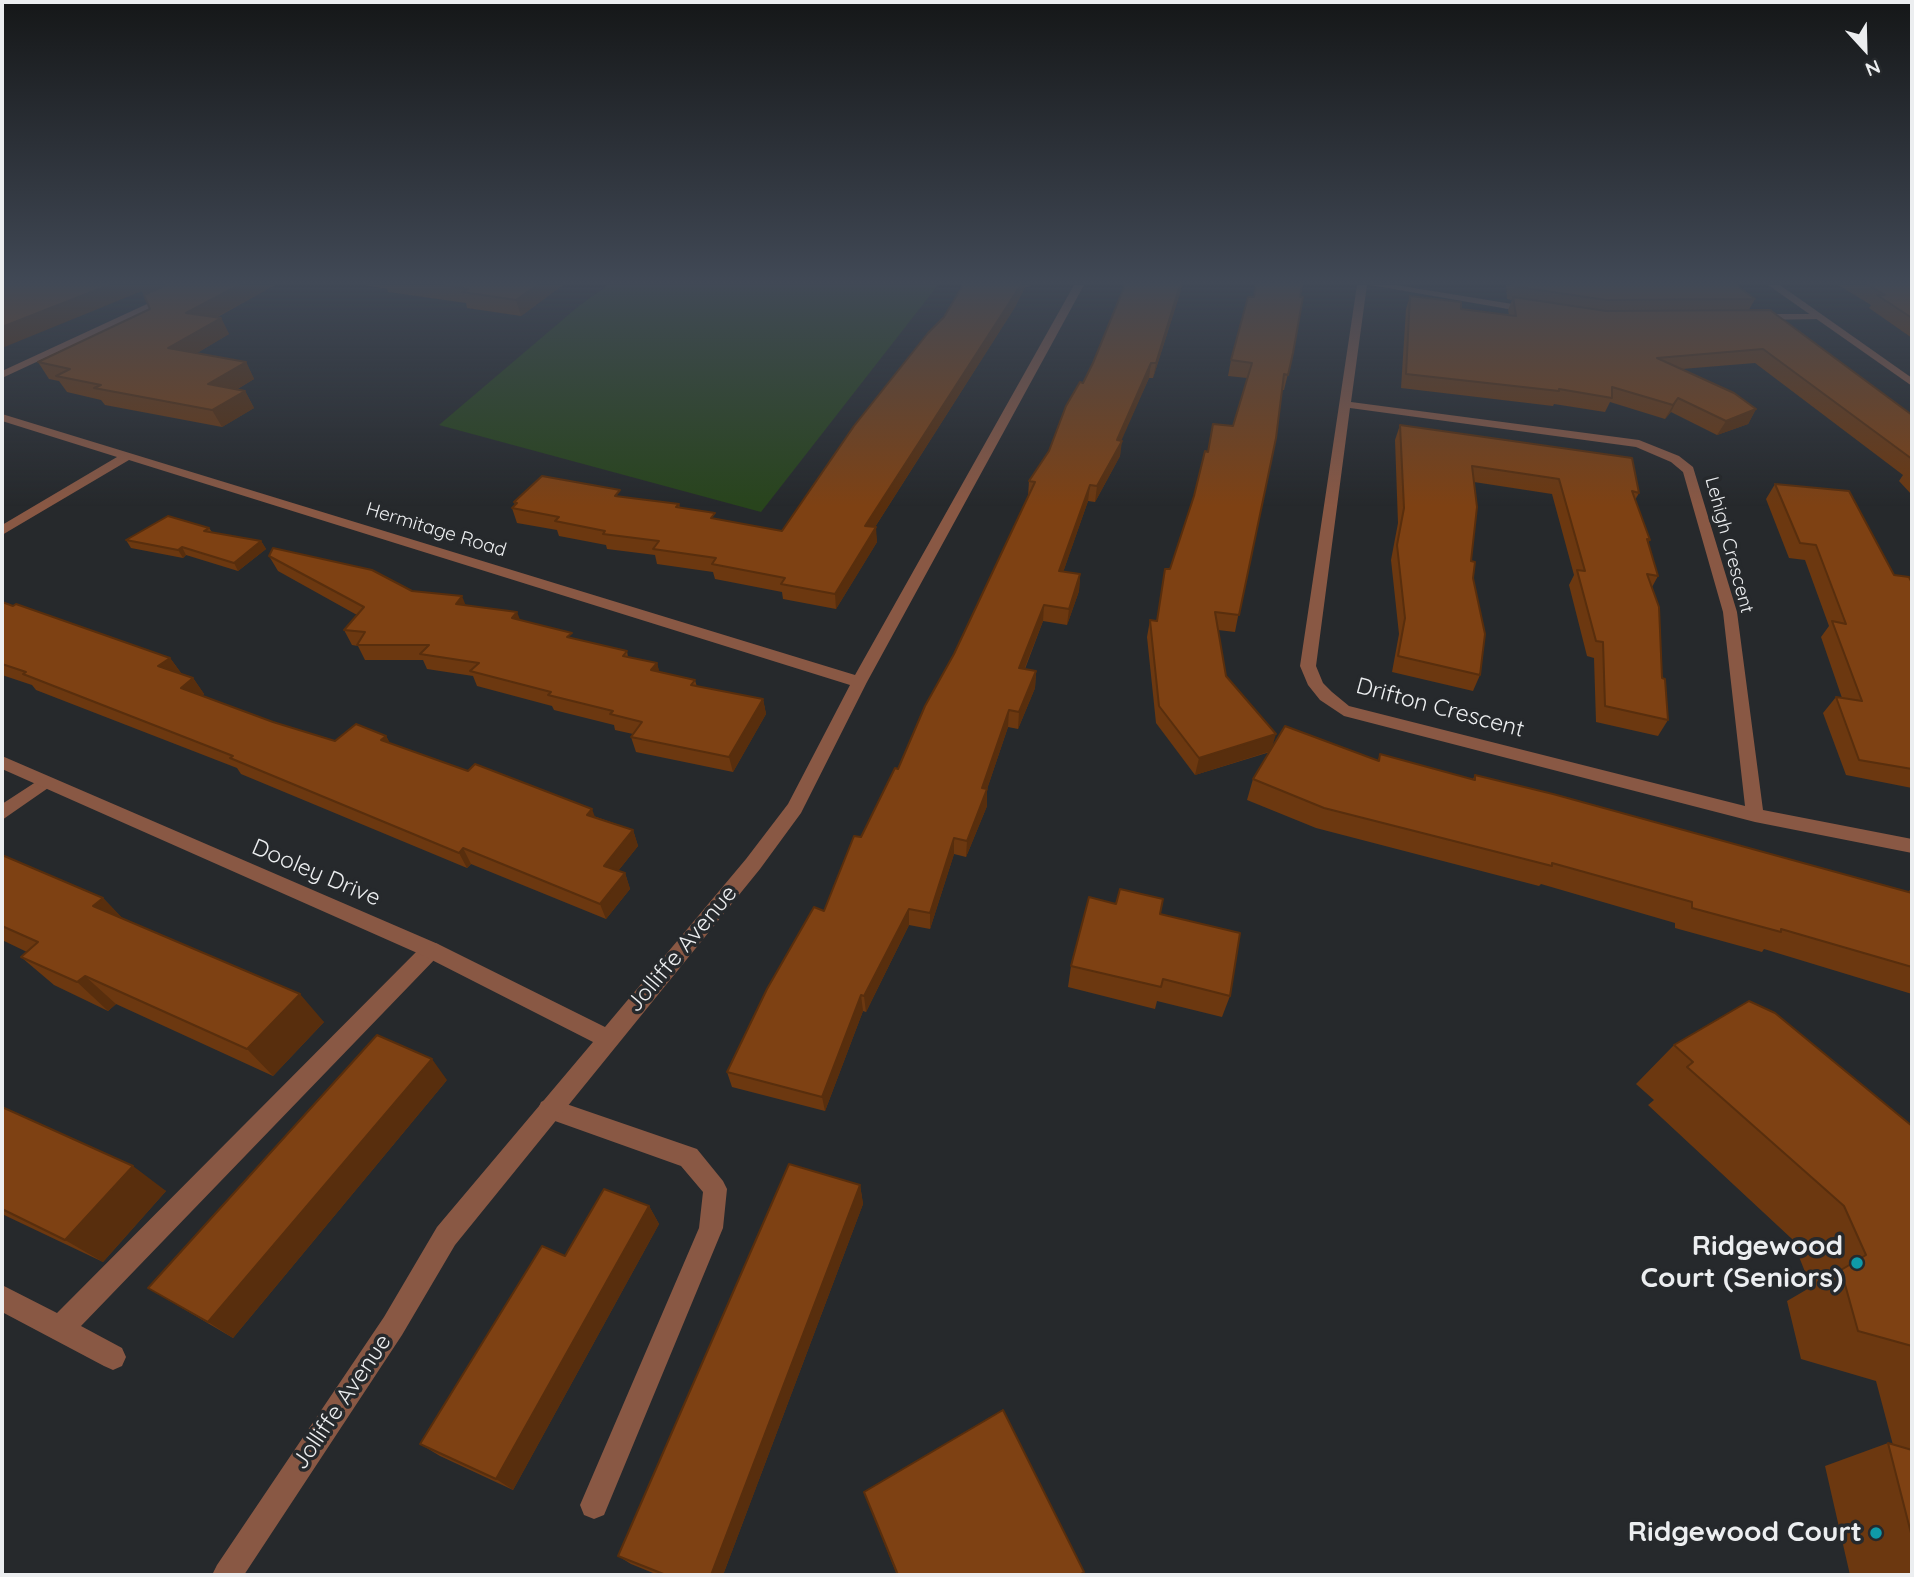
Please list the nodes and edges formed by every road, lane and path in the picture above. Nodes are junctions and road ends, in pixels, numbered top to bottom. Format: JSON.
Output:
{"nodes":[{"id":1,"x":38,"y":359,"type":"edge"},
{"id":2,"x":1038,"y":359,"type":"edge"},
{"id":3,"x":1351,"y":359,"type":"edge"},
{"id":4,"x":1877,"y":359,"type":"edge"},
{"id":5,"x":2,"y":375,"type":"edge"},
{"id":6,"x":1912,"y":383,"type":"edge"},
{"id":7,"x":1344,"y":404,"type":"junction"},
{"id":8,"x":2,"y":417,"type":"edge"},
{"id":9,"x":130,"y":455,"type":"junction"},
{"id":10,"x":2,"y":531,"type":"edge"},
{"id":11,"x":859,"y":682,"type":"junction"},
{"id":12,"x":2,"y":762,"type":"edge"},
{"id":13,"x":45,"y":782,"type":"junction"},
{"id":14,"x":2,"y":813,"type":"edge"},
{"id":15,"x":1755,"y":815,"type":"junction"},
{"id":16,"x":1912,"y":846,"type":"edge"},
{"id":17,"x":431,"y":950,"type":"junction"},
{"id":18,"x":607,"y":1039,"type":"junction"},
{"id":19,"x":549,"y":1109,"type":"junction"},
{"id":20,"x":2,"y":1297,"type":"edge"},
{"id":21,"x":61,"y":1328,"type":"junction"},
{"id":22,"x":113,"y":1357,"type":"dead end"},
{"id":23,"x":594,"y":1505,"type":"dead end"},
{"id":24,"x":227,"y":1575,"type":"edge"}],
"edges":[{"from":1,"to":5,"type":"street"},
{"from":2,"to":11,"type":"street","name":"Jolliffe Avenue"},
{"from":3,"to":7,"type":"street","name":"Drifton Crescent"},
{"from":4,"to":6,"type":"street"},
{"from":7,"to":15,"type":"street","name":"Lehigh Crescent"},
{"from":7,"to":15,"type":"street","name":"Drifton Crescent"},
{"from":8,"to":9,"type":"street","name":"Hermitage Road"},
{"from":9,"to":10,"type":"street"},
{"from":9,"to":11,"type":"street","name":"Hermitage Road"},
{"from":11,"to":18,"type":"street","name":"Jolliffe Avenue"},
{"from":12,"to":13,"type":"street","name":"Dooley Drive"},
{"from":13,"to":14,"type":"street"},
{"from":13,"to":17,"type":"street","name":"Dooley Drive"},
{"from":15,"to":16,"type":"street","name":"Drifton Crescent"},
{"from":17,"to":18,"type":"street","name":"Dooley Drive"},
{"from":17,"to":21,"type":"street"},
{"from":18,"to":19,"type":"street","name":"Jolliffe Avenue"},
{"from":19,"to":23,"type":"street"},
{"from":19,"to":24,"type":"street","name":"Jolliffe Avenue"},
{"from":20,"to":21,"type":"street"},
{"from":21,"to":22,"type":"street"}]}
